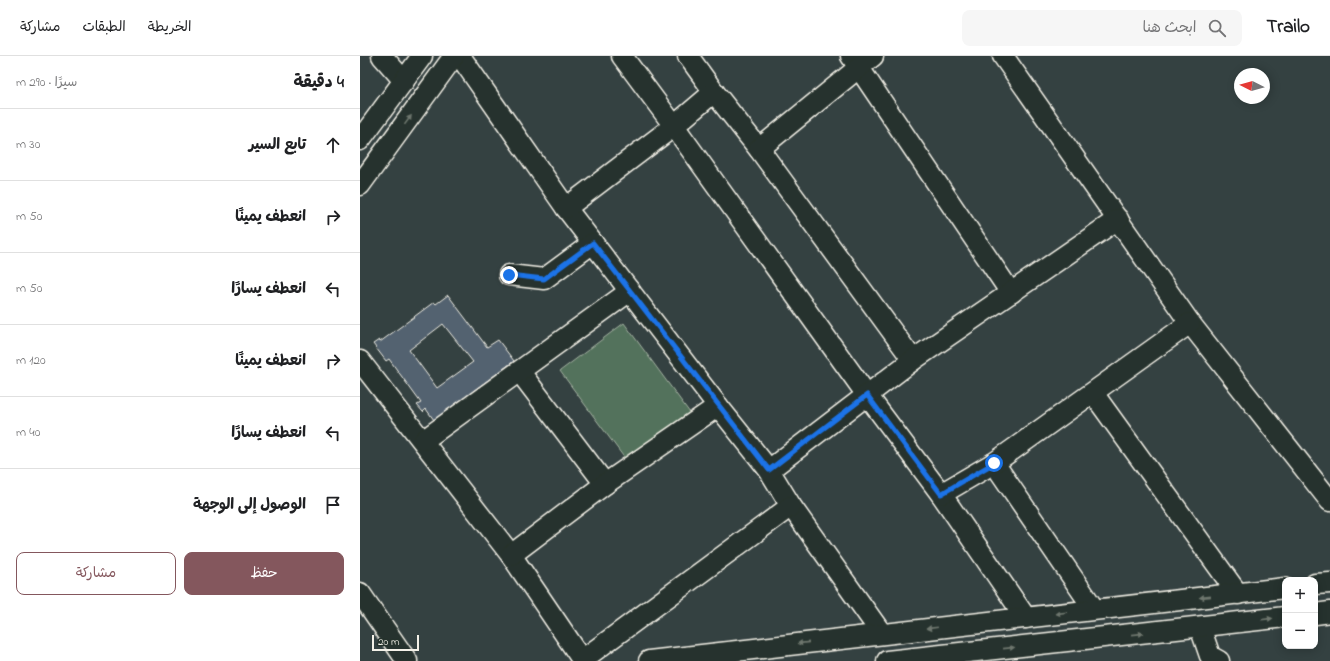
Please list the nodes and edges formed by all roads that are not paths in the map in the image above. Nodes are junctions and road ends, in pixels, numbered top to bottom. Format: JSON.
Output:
{"nodes":[{"id":1,"x":382,"y":56,"type":"edge"},
{"id":2,"x":422,"y":56,"type":"edge"},
{"id":3,"x":454,"y":56,"type":"edge"},
{"id":4,"x":460,"y":56,"type":"edge"},
{"id":5,"x":622,"y":56,"type":"edge"},
{"id":6,"x":688,"y":56,"type":"edge"},
{"id":7,"x":1003,"y":56,"type":"edge"},
{"id":8,"x":861,"y":59,"type":"edge"},
{"id":9,"x":404,"y":81,"type":"junction"},
{"id":10,"x":714,"y":92,"type":"junction"},
{"id":11,"x":674,"y":126,"type":"junction"},
{"id":12,"x":365,"y":133,"type":"edge"},
{"id":13,"x":391,"y":142,"type":"junction"},
{"id":14,"x":759,"y":149,"type":"junction"},
{"id":15,"x":360,"y":185,"type":"edge"},
{"id":16,"x":566,"y":208,"type":"junction"},
{"id":17,"x":1118,"y":219,"type":"junction"},
{"id":18,"x":593,"y":243,"type":"junction"},
{"id":19,"x":509,"y":275,"type":"dead end"},
{"id":20,"x":630,"y":291,"type":"junction"},
{"id":21,"x":1011,"y":293,"type":"junction"},
{"id":22,"x":1190,"y":323,"type":"junction"},
{"id":23,"x":913,"y":360,"type":"junction"},
{"id":24,"x":363,"y":371,"type":"edge"},
{"id":25,"x":520,"y":372,"type":"junction"},
{"id":26,"x":1093,"y":393,"type":"junction"},
{"id":27,"x":867,"y":395,"type":"junction"},
{"id":28,"x":718,"y":406,"type":"junction"},
{"id":29,"x":424,"y":440,"type":"junction"},
{"id":30,"x":994,"y":463,"type":"junction"},
{"id":31,"x":769,"y":470,"type":"junction"},
{"id":32,"x":605,"y":484,"type":"junction"},
{"id":33,"x":941,"y":494,"type":"junction"},
{"id":34,"x":1330,"y":501,"type":"edge"},
{"id":35,"x":791,"y":506,"type":"junction"},
{"id":36,"x":511,"y":555,"type":"junction"},
{"id":37,"x":1330,"y":583,"type":"edge"},
{"id":38,"x":1318,"y":584,"type":"edge"},
{"id":39,"x":1282,"y":588,"type":"edge"},
{"id":40,"x":360,"y":594,"type":"edge"},
{"id":41,"x":1238,"y":594,"type":"junction"},
{"id":42,"x":1094,"y":609,"type":"junction"},
{"id":43,"x":1330,"y":612,"type":"edge"},
{"id":44,"x":1318,"y":614,"type":"edge"},
{"id":45,"x":1282,"y":617,"type":"edge"},
{"id":46,"x":1026,"y":618,"type":"junction"},
{"id":47,"x":1200,"y":627,"type":"junction"},
{"id":48,"x":882,"y":634,"type":"junction"},
{"id":49,"x":735,"y":656,"type":"edge"},
{"id":50,"x":952,"y":658,"type":"edge"},
{"id":51,"x":582,"y":660,"type":"edge"},
{"id":52,"x":407,"y":661,"type":"edge"},
{"id":53,"x":649,"y":661,"type":"edge"},
{"id":54,"x":887,"y":661,"type":"edge"},
{"id":55,"x":1219,"y":661,"type":"edge"}],
"edges":[{"from":1,"to":9,"type":"street"},
{"from":2,"to":9,"type":"street"},
{"from":13,"to":3,"type":"street","one_way":true},
{"from":4,"to":16,"type":"street"},
{"from":5,"to":11,"type":"street"},
{"from":6,"to":10,"type":"street"},
{"from":7,"to":17,"type":"street"},
{"from":8,"to":14,"type":"street"},
{"from":8,"to":21,"type":"street"},
{"from":9,"to":12,"type":"street"},
{"from":10,"to":11,"type":"street"},
{"from":10,"to":14,"type":"street"},
{"from":11,"to":16,"type":"street"},
{"from":11,"to":27,"type":"street"},
{"from":12,"to":13,"type":"street"},
{"from":13,"to":15,"type":"street"},
{"from":14,"to":23,"type":"street"},
{"from":16,"to":18,"type":"street"},
{"from":17,"to":21,"type":"street"},
{"from":17,"to":22,"type":"street"},
{"from":18,"to":19,"type":"street"},
{"from":18,"to":20,"type":"street"},
{"from":20,"to":25,"type":"street"},
{"from":20,"to":28,"type":"street"},
{"from":21,"to":23,"type":"street"},
{"from":22,"to":26,"type":"street"},
{"from":22,"to":34,"type":"street"},
{"from":23,"to":27,"type":"street"},
{"from":24,"to":29,"type":"street"},
{"from":25,"to":29,"type":"street"},
{"from":25,"to":32,"type":"street"},
{"from":26,"to":30,"type":"street"},
{"from":26,"to":41,"type":"street"},
{"from":27,"to":31,"type":"street"},
{"from":27,"to":33,"type":"street"},
{"from":28,"to":31,"type":"street"},
{"from":28,"to":32,"type":"street"},
{"from":29,"to":36,"type":"street"},
{"from":30,"to":33,"type":"street"},
{"from":30,"to":42,"type":"street"},
{"from":31,"to":35,"type":"street"},
{"from":32,"to":36,"type":"street"},
{"from":33,"to":46,"type":"street"},
{"from":35,"to":48,"type":"street"},
{"from":35,"to":51,"type":"street"},
{"from":36,"to":51,"type":"street"},
{"from":37,"to":38,"type":"street"},
{"from":39,"to":41,"type":"street"},
{"from":40,"to":52,"type":"street"},
{"from":41,"to":42,"type":"street","one_way":true},
{"from":42,"to":46,"type":"street","one_way":true},
{"from":43,"to":44,"type":"street"},
{"from":47,"to":45,"type":"street","one_way":true},
{"from":46,"to":48,"type":"street","one_way":true},
{"from":50,"to":47,"type":"street","one_way":true},
{"from":47,"to":55,"type":"street"},
{"from":48,"to":49,"type":"street","one_way":true},
{"from":49,"to":53,"type":"street"},
{"from":50,"to":54,"type":"street"}]}
